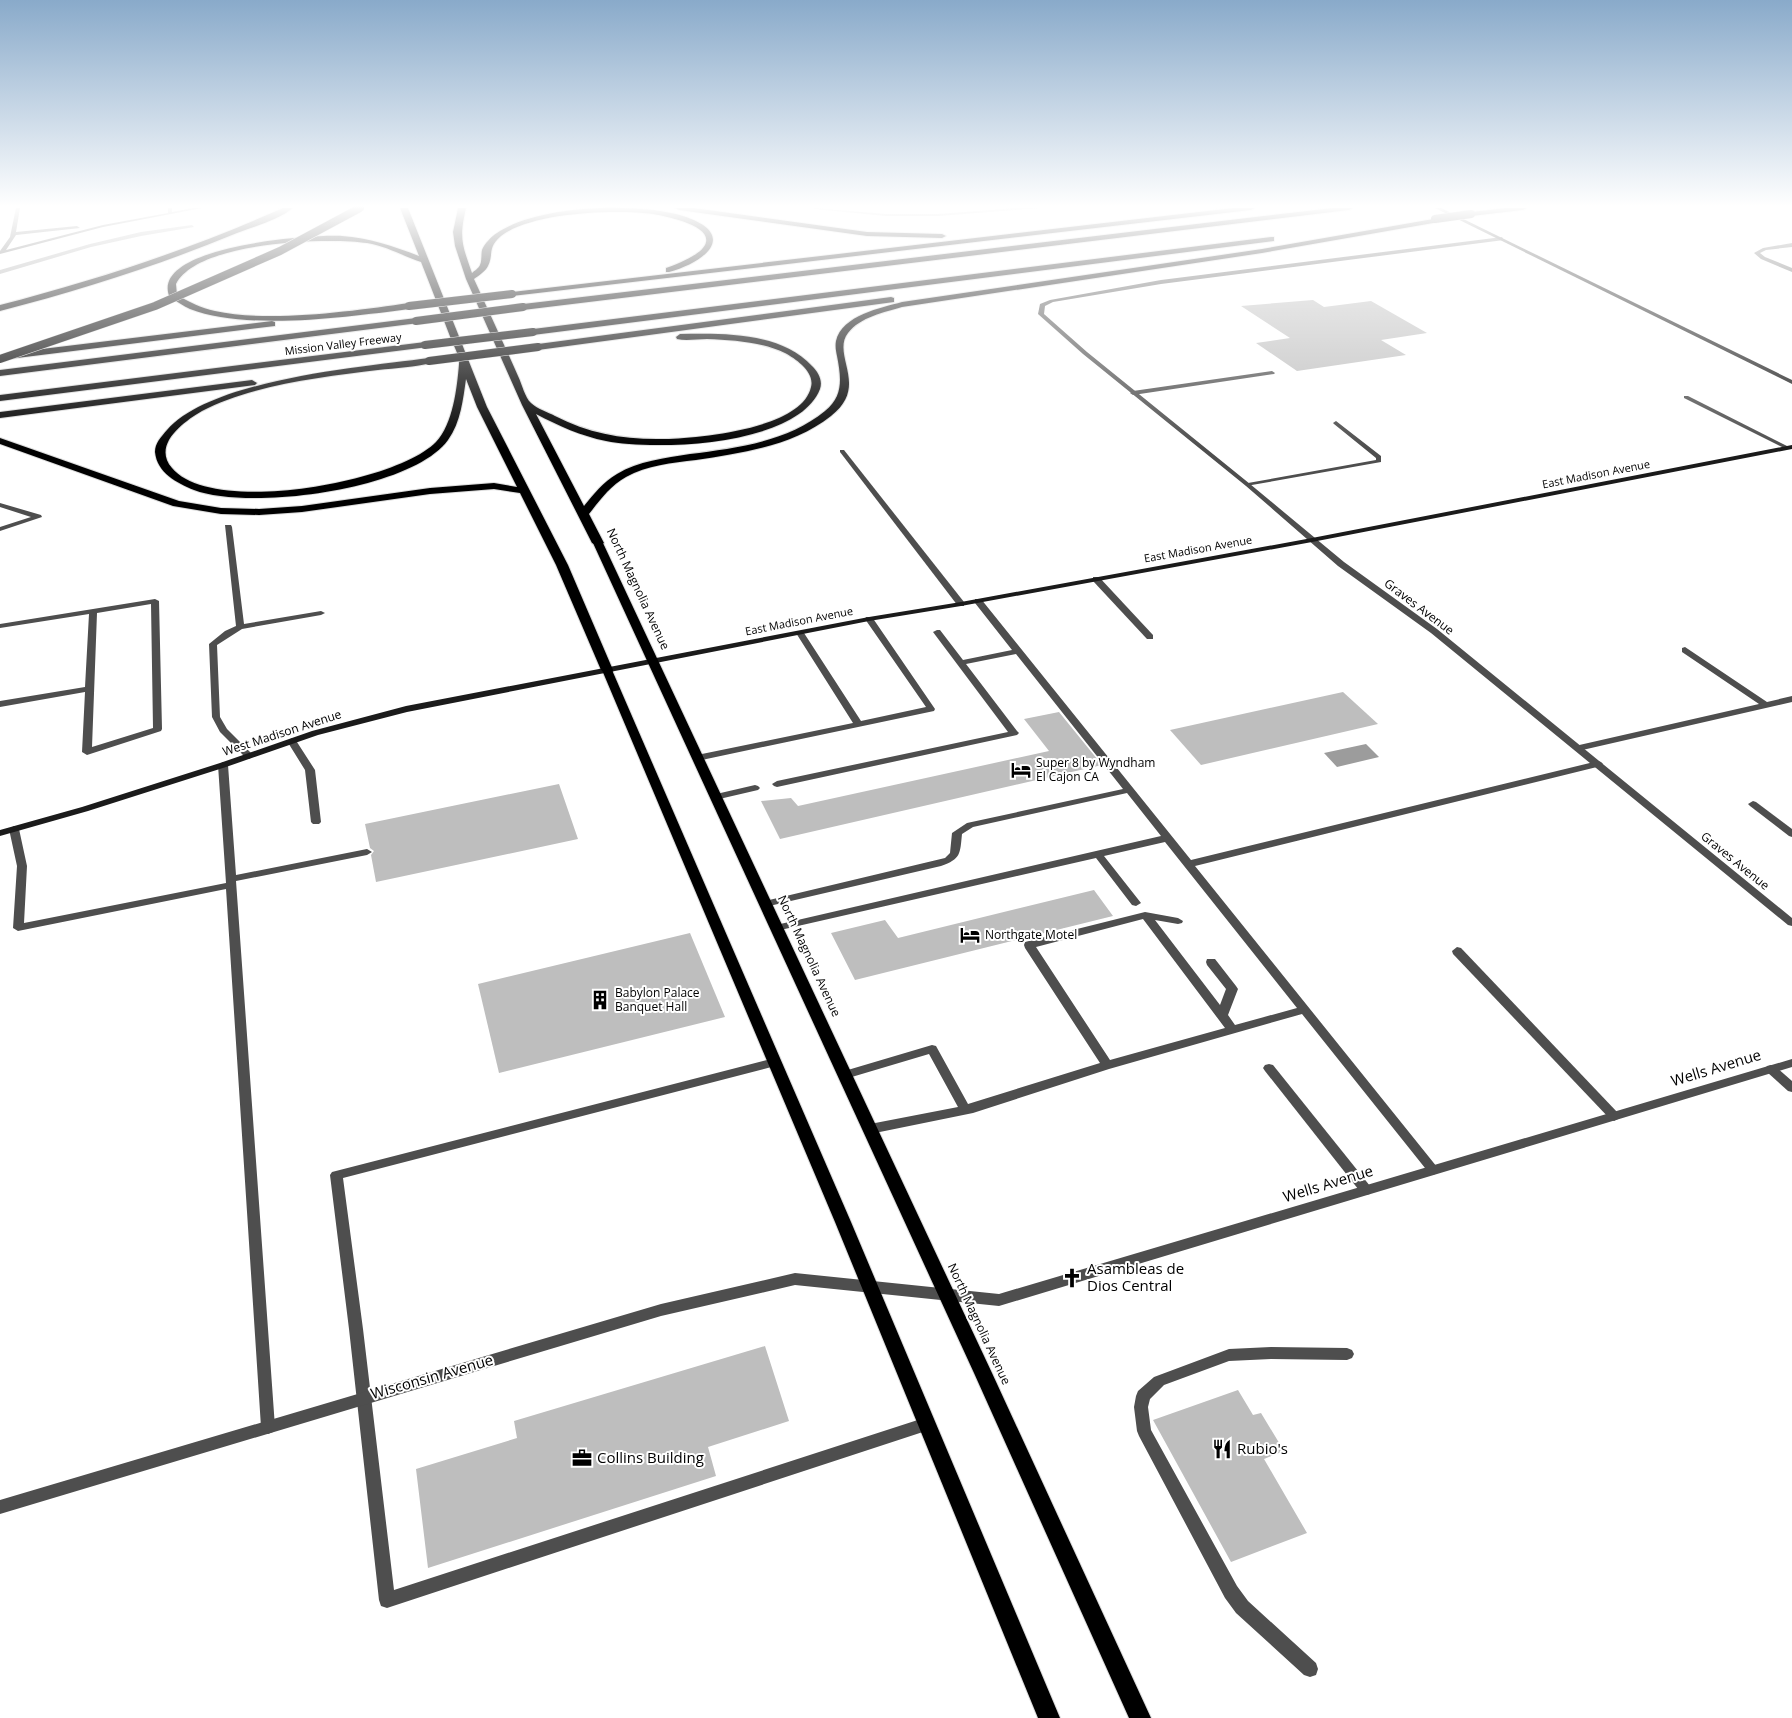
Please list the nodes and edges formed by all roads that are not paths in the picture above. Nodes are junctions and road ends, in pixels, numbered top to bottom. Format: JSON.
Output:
{"nodes":[{"id":1,"x":67,"y":288,"type":"edge"},
{"id":2,"x":171,"y":288,"type":"edge"},
{"id":3,"x":196,"y":288,"type":"edge"},
{"id":4,"x":435,"y":288,"type":"edge"},
{"id":5,"x":474,"y":288,"type":"edge"},
{"id":6,"x":561,"y":288,"type":"edge"},
{"id":7,"x":680,"y":288,"type":"edge"},
{"id":8,"x":883,"y":288,"type":"edge"},
{"id":9,"x":988,"y":288,"type":"edge"},
{"id":10,"x":1012,"y":288,"type":"edge"},
{"id":11,"x":1126,"y":288,"type":"edge"},
{"id":12,"x":1599,"y":288,"type":"edge"},
{"id":13,"x":0,"y":308,"type":"edge"},
{"id":14,"x":374,"y":310,"type":"junction"},
{"id":15,"x":554,"y":345,"type":"junction"},
{"id":16,"x":0,"y":358,"type":"edge"},
{"id":17,"x":464,"y":364,"type":"junction"},
{"id":18,"x":358,"y":370,"type":"junction"},
{"id":19,"x":0,"y":373,"type":"edge"},
{"id":20,"x":1272,"y":373,"type":"dead end"},
{"id":21,"x":1792,"y":382,"type":"edge"},
{"id":22,"x":1133,"y":393,"type":"junction"},
{"id":23,"x":1686,"y":397,"type":"dead end"},
{"id":24,"x":0,"y":398,"type":"edge"},
{"id":25,"x":527,"y":405,"type":"junction"},
{"id":26,"x":0,"y":415,"type":"edge"},
{"id":27,"x":1336,"y":424,"type":"dead end"},
{"id":28,"x":0,"y":440,"type":"edge"},
{"id":29,"x":1790,"y":448,"type":"edge"},
{"id":30,"x":842,"y":451,"type":"dead end"},
{"id":31,"x":1248,"y":485,"type":"junction"},
{"id":32,"x":525,"y":490,"type":"junction"},
{"id":33,"x":0,"y":505,"type":"edge"},
{"id":34,"x":583,"y":514,"type":"junction"},
{"id":35,"x":228,"y":527,"type":"dead end"},
{"id":36,"x":0,"y":530,"type":"edge"},
{"id":37,"x":1312,"y":540,"type":"junction"},
{"id":38,"x":598,"y":543,"type":"joint"},
{"id":39,"x":1096,"y":579,"type":"junction"},
{"id":40,"x":978,"y":601,"type":"junction"},
{"id":41,"x":961,"y":604,"type":"junction"},
{"id":42,"x":93,"y":611,"type":"junction"},
{"id":43,"x":321,"y":613,"type":"dead end"},
{"id":44,"x":869,"y":619,"type":"junction"},
{"id":45,"x":0,"y":626,"type":"edge"},
{"id":46,"x":240,"y":627,"type":"junction"},
{"id":47,"x":937,"y":632,"type":"dead end"},
{"id":48,"x":800,"y":633,"type":"junction"},
{"id":49,"x":1150,"y":636,"type":"dead end"},
{"id":50,"x":1684,"y":650,"type":"dead end"},
{"id":51,"x":1018,"y":651,"type":"junction"},
{"id":52,"x":652,"y":661,"type":"junction"},
{"id":53,"x":960,"y":662,"type":"junction"},
{"id":54,"x":607,"y":670,"type":"junction"},
{"id":55,"x":89,"y":689,"type":"junction"},
{"id":56,"x":1792,"y":699,"type":"edge"},
{"id":57,"x":0,"y":704,"type":"edge"},
{"id":58,"x":1766,"y":705,"type":"junction"},
{"id":59,"x":858,"y":724,"type":"junction"},
{"id":60,"x":292,"y":741,"type":"junction"},
{"id":61,"x":1578,"y":748,"type":"junction"},
{"id":62,"x":249,"y":756,"type":"junction"},
{"id":63,"x":697,"y":758,"type":"junction"},
{"id":64,"x":1598,"y":764,"type":"junction"},
{"id":65,"x":223,"y":765,"type":"junction"},
{"id":66,"x":777,"y":784,"type":"dead end"},
{"id":67,"x":755,"y":788,"type":"dead end"},
{"id":68,"x":1129,"y":790,"type":"junction"},
{"id":69,"x":715,"y":797,"type":"junction"},
{"id":70,"x":1753,"y":804,"type":"dead end"},
{"id":71,"x":316,"y":822,"type":"dead end"},
{"id":72,"x":14,"y":830,"type":"junction"},
{"id":73,"x":0,"y":833,"type":"edge"},
{"id":74,"x":1792,"y":834,"type":"edge"},
{"id":75,"x":1167,"y":838,"type":"junction"},
{"id":76,"x":367,"y":852,"type":"dead end"},
{"id":77,"x":1098,"y":854,"type":"junction"},
{"id":78,"x":1188,"y":864,"type":"junction"},
{"id":79,"x":231,"y":882,"type":"junction"},
{"id":80,"x":1136,"y":903,"type":"dead end"},
{"id":81,"x":766,"y":904,"type":"junction"},
{"id":82,"x":1145,"y":915,"type":"junction"},
{"id":83,"x":1178,"y":921,"type":"dead end"},
{"id":84,"x":1792,"y":923,"type":"edge"},
{"id":85,"x":776,"y":928,"type":"junction"},
{"id":86,"x":1456,"y":951,"type":"dead end"},
{"id":87,"x":1211,"y":962,"type":"dead end"},
{"id":88,"x":1304,"y":1010,"type":"junction"},
{"id":89,"x":1222,"y":1015,"type":"junction"},
{"id":90,"x":1233,"y":1030,"type":"junction"},
{"id":91,"x":775,"y":1062,"type":"junction"},
{"id":92,"x":1792,"y":1063,"type":"edge"},
{"id":93,"x":1107,"y":1065,"type":"junction"},
{"id":94,"x":1269,"y":1068,"type":"dead end"},
{"id":95,"x":1771,"y":1069,"type":"junction"},
{"id":96,"x":845,"y":1074,"type":"junction"},
{"id":97,"x":1792,"y":1088,"type":"edge"},
{"id":98,"x":965,"y":1109,"type":"junction"},
{"id":99,"x":1614,"y":1116,"type":"junction"},
{"id":100,"x":870,"y":1129,"type":"junction"},
{"id":101,"x":1433,"y":1170,"type":"junction"},
{"id":102,"x":1366,"y":1190,"type":"junction"},
{"id":103,"x":869,"y":1287,"type":"junction"},
{"id":104,"x":946,"y":1296,"type":"junction"},
{"id":105,"x":1347,"y":1354,"type":"dead end"},
{"id":106,"x":364,"y":1397,"type":"junction"},
{"id":107,"x":927,"y":1424,"type":"junction"},
{"id":108,"x":268,"y":1427,"type":"junction"},
{"id":109,"x":0,"y":1507,"type":"edge"},
{"id":110,"x":1310,"y":1668,"type":"dead end"},
{"id":111,"x":1049,"y":1718,"type":"edge"},
{"id":112,"x":1140,"y":1718,"type":"edge"}],
"edges":[{"from":1,"to":13,"type":"highway"},
{"from":2,"to":14,"type":"highway"},
{"from":3,"to":16,"type":"highway","bridge":true},
{"from":4,"to":17,"type":"highway"},
{"from":5,"to":25,"type":"highway","name":"North Magnolia Avenue"},
{"from":6,"to":14,"type":"highway","bridge":true},
{"from":7,"to":19,"type":"highway","name":"Mission Valley Freeway","bridge":true},
{"from":8,"to":24,"type":"highway","name":"Mission Valley Freeway","bridge":true},
{"from":9,"to":15,"type":"highway"},
{"from":10,"to":34,"type":"highway"},
{"from":11,"to":22,"type":"street","name":"Graves Avenue"},
{"from":12,"to":21,"type":"street"},
{"from":14,"to":16,"type":"highway"},
{"from":15,"to":18,"type":"highway","bridge":true},
{"from":15,"to":25,"type":"highway"},
{"from":17,"to":18,"type":"highway"},
{"from":17,"to":32,"type":"highway"},
{"from":18,"to":26,"type":"highway"},
{"from":20,"to":22,"type":"street"},
{"from":22,"to":31,"type":"street","name":"Graves Avenue"},
{"from":23,"to":29,"type":"street"},
{"from":25,"to":34,"type":"highway","name":"North Magnolia Avenue"},
{"from":27,"to":31,"type":"street"},
{"from":28,"to":32,"type":"highway"},
{"from":29,"to":37,"type":"street","name":"East Madison Avenue"},
{"from":30,"to":41,"type":"street"},
{"from":31,"to":37,"type":"street","name":"Graves Avenue"},
{"from":32,"to":54,"type":"highway"},
{"from":33,"to":36,"type":"street"},
{"from":34,"to":38,"type":"highway","name":"North Magnolia Avenue"},
{"from":35,"to":46,"type":"street"},
{"from":37,"to":39,"type":"street","name":"East Madison Avenue"},
{"from":37,"to":61,"type":"street","name":"Graves Avenue"},
{"from":38,"to":52,"type":"main road","name":"North Magnolia Avenue"},
{"from":39,"to":40,"type":"street","name":"East Madison Avenue"},
{"from":39,"to":49,"type":"street"},
{"from":40,"to":41,"type":"street","name":"East Madison Avenue"},
{"from":40,"to":51,"type":"street"},
{"from":41,"to":44,"type":"street","name":"East Madison Avenue"},
{"from":42,"to":45,"type":"street"},
{"from":42,"to":55,"type":"street"},
{"from":42,"to":55,"type":"street"},
{"from":43,"to":46,"type":"street"},
{"from":44,"to":48,"type":"street","name":"East Madison Avenue"},
{"from":44,"to":59,"type":"street"},
{"from":46,"to":62,"type":"street"},
{"from":47,"to":53,"type":"street"},
{"from":48,"to":52,"type":"street","name":"East Madison Avenue"},
{"from":48,"to":59,"type":"street"},
{"from":50,"to":58,"type":"street"},
{"from":51,"to":53,"type":"street"},
{"from":51,"to":68,"type":"street"},
{"from":52,"to":54,"type":"street","name":"East Madison Avenue"},
{"from":52,"to":63,"type":"main road","name":"North Magnolia Avenue"},
{"from":53,"to":66,"type":"street"},
{"from":54,"to":60,"type":"street","name":"West Madison Avenue"},
{"from":54,"to":91,"type":"main road"},
{"from":55,"to":57,"type":"street"},
{"from":56,"to":58,"type":"street"},
{"from":58,"to":61,"type":"street"},
{"from":59,"to":63,"type":"street"},
{"from":60,"to":62,"type":"street","name":"West Madison Avenue"},
{"from":60,"to":71,"type":"street"},
{"from":61,"to":64,"type":"street","name":"Graves Avenue"},
{"from":62,"to":65,"type":"street","name":"West Madison Avenue"},
{"from":63,"to":69,"type":"main road","name":"North Magnolia Avenue"},
{"from":64,"to":78,"type":"street"},
{"from":64,"to":84,"type":"street","name":"Graves Avenue"},
{"from":65,"to":72,"type":"street","name":"West Madison Avenue"},
{"from":65,"to":79,"type":"street"},
{"from":67,"to":69,"type":"street"},
{"from":68,"to":75,"type":"street"},
{"from":68,"to":81,"type":"street"},
{"from":69,"to":81,"type":"main road","name":"North Magnolia Avenue"},
{"from":70,"to":74,"type":"street"},
{"from":72,"to":73,"type":"street","name":"West Madison Avenue"},
{"from":72,"to":79,"type":"street"},
{"from":75,"to":77,"type":"street"},
{"from":75,"to":78,"type":"street"},
{"from":76,"to":79,"type":"street"},
{"from":77,"to":80,"type":"street"},
{"from":77,"to":85,"type":"street"},
{"from":78,"to":88,"type":"street"},
{"from":79,"to":108,"type":"street"},
{"from":81,"to":85,"type":"main road","name":"North Magnolia Avenue"},
{"from":82,"to":83,"type":"street"},
{"from":82,"to":89,"type":"street"},
{"from":82,"to":93,"type":"street"},
{"from":85,"to":96,"type":"main road","name":"North Magnolia Avenue"},
{"from":86,"to":99,"type":"street"},
{"from":87,"to":89,"type":"street"},
{"from":88,"to":90,"type":"street"},
{"from":88,"to":101,"type":"street"},
{"from":89,"to":90,"type":"street"},
{"from":90,"to":93,"type":"street"},
{"from":91,"to":103,"type":"main road"},
{"from":91,"to":106,"type":"street"},
{"from":92,"to":95,"type":"street","name":"Wells Avenue"},
{"from":93,"to":98,"type":"street"},
{"from":94,"to":102,"type":"street"},
{"from":95,"to":97,"type":"street"},
{"from":95,"to":99,"type":"street","name":"Wells Avenue"},
{"from":96,"to":98,"type":"street"},
{"from":96,"to":100,"type":"main road","name":"North Magnolia Avenue"},
{"from":98,"to":100,"type":"street"},
{"from":99,"to":101,"type":"street","name":"Wells Avenue"},
{"from":100,"to":104,"type":"main road","name":"North Magnolia Avenue"},
{"from":101,"to":102,"type":"street","name":"Wells Avenue"},
{"from":102,"to":104,"type":"street","name":"Wells Avenue"},
{"from":103,"to":104,"type":"street","name":"Wells Avenue"},
{"from":103,"to":106,"type":"street","name":"Wisconsin Avenue"},
{"from":103,"to":107,"type":"main road"},
{"from":104,"to":112,"type":"main road","name":"North Magnolia Avenue"},
{"from":105,"to":110,"type":"street"},
{"from":106,"to":107,"type":"street"},
{"from":106,"to":108,"type":"street","name":"Wisconsin Avenue"},
{"from":107,"to":111,"type":"main road"},
{"from":108,"to":109,"type":"street","name":"Wisconsin Avenue"}]}
